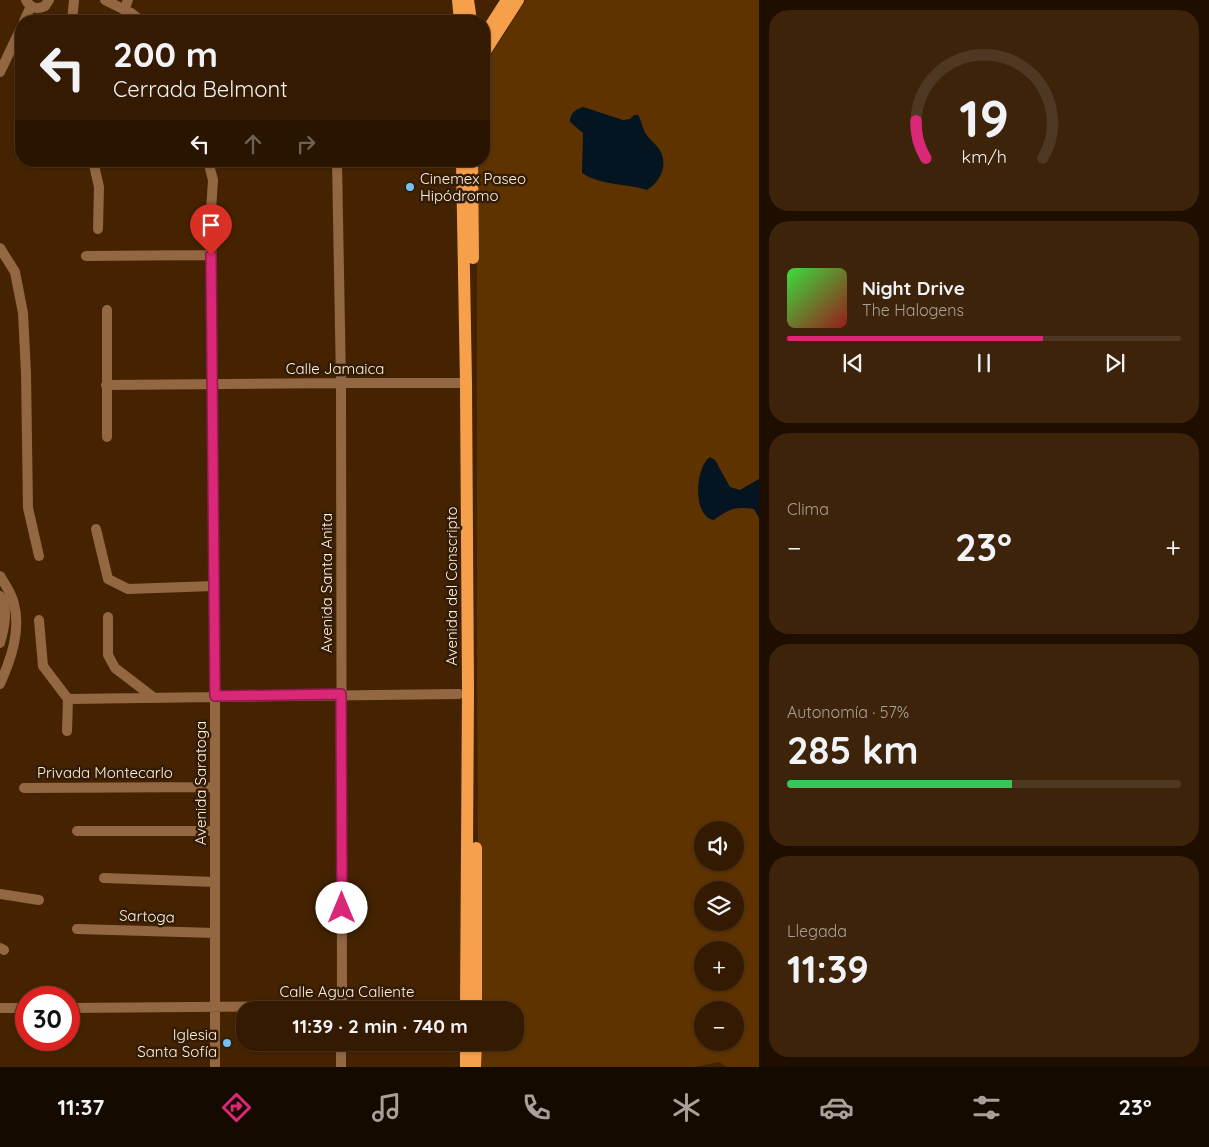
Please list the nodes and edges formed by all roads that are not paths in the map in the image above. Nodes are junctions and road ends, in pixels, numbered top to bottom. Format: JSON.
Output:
{"nodes":[{"id":1,"x":49,"y":0,"type":"edge"},
{"id":2,"x":74,"y":0,"type":"edge"},
{"id":3,"x":105,"y":0,"type":"edge"},
{"id":4,"x":458,"y":0,"type":"edge"},
{"id":5,"x":468,"y":0,"type":"edge"},
{"id":6,"x":507,"y":0,"type":"edge"},
{"id":7,"x":518,"y":0,"type":"edge"},
{"id":8,"x":28,"y":3,"type":"edge"},
{"id":9,"x":126,"y":5,"type":"edge"},
{"id":10,"x":73,"y":15,"type":"edge"},
{"id":11,"x":135,"y":15,"type":"edge"},
{"id":12,"x":459,"y":15,"type":"edge"},
{"id":13,"x":470,"y":15,"type":"edge"},
{"id":14,"x":490,"y":27,"type":"edge"},
{"id":15,"x":15,"y":41,"type":"edge"},
{"id":16,"x":490,"y":44,"type":"edge"},
{"id":17,"x":0,"y":72,"type":"edge"},
{"id":18,"x":94,"y":167,"type":"edge"},
{"id":19,"x":211,"y":167,"type":"edge"},
{"id":20,"x":337,"y":167,"type":"edge"},
{"id":21,"x":462,"y":167,"type":"edge"},
{"id":22,"x":472,"y":167,"type":"edge"},
{"id":23,"x":98,"y":229,"type":"dead end"},
{"id":24,"x":0,"y":248,"type":"edge"},
{"id":25,"x":211,"y":255,"type":"junction"},
{"id":26,"x":86,"y":256,"type":"dead end"},
{"id":27,"x":107,"y":310,"type":"dead end"},
{"id":28,"x":340,"y":383,"type":"junction"},
{"id":29,"x":212,"y":384,"type":"junction"},
{"id":30,"x":459,"y":384,"type":"dead end"},
{"id":31,"x":106,"y":385,"type":"junction"},
{"id":32,"x":107,"y":437,"type":"dead end"},
{"id":33,"x":96,"y":529,"type":"dead end"},
{"id":34,"x":39,"y":556,"type":"dead end"},
{"id":35,"x":0,"y":576,"type":"edge"},
{"id":36,"x":214,"y":586,"type":"junction"},
{"id":37,"x":0,"y":596,"type":"edge"},
{"id":38,"x":108,"y":617,"type":"dead end"},
{"id":39,"x":39,"y":620,"type":"dead end"},
{"id":40,"x":0,"y":642,"type":"edge"},
{"id":41,"x":0,"y":684,"type":"edge"},
{"id":42,"x":341,"y":694,"type":"junction"},
{"id":43,"x":459,"y":694,"type":"dead end"},
{"id":44,"x":215,"y":696,"type":"junction"},
{"id":45,"x":153,"y":697,"type":"junction"},
{"id":46,"x":68,"y":699,"type":"junction"},
{"id":47,"x":67,"y":731,"type":"dead end"},
{"id":48,"x":215,"y":787,"type":"junction"},
{"id":49,"x":24,"y":788,"type":"dead end"},
{"id":50,"x":77,"y":830,"type":"dead end"},
{"id":51,"x":214,"y":831,"type":"junction"},
{"id":52,"x":104,"y":878,"type":"dead end"},
{"id":53,"x":215,"y":882,"type":"junction"},
{"id":54,"x":0,"y":894,"type":"edge"},
{"id":55,"x":40,"y":900,"type":"dead end"},
{"id":56,"x":77,"y":929,"type":"dead end"},
{"id":57,"x":215,"y":933,"type":"junction"},
{"id":58,"x":342,"y":1001,"type":"edge"},
{"id":59,"x":471,"y":1001,"type":"edge"},
{"id":60,"x":471,"y":1001,"type":"edge"},
{"id":61,"x":0,"y":1008,"type":"edge"},
{"id":62,"x":15,"y":1008,"type":"edge"},
{"id":63,"x":80,"y":1008,"type":"edge"},
{"id":64,"x":215,"y":1008,"type":"junction"},
{"id":65,"x":236,"y":1008,"type":"edge"},
{"id":66,"x":341,"y":1051,"type":"edge"},
{"id":67,"x":466,"y":1051,"type":"edge"},
{"id":68,"x":476,"y":1051,"type":"edge"},
{"id":69,"x":215,"y":1067,"type":"edge"},
{"id":70,"x":341,"y":1067,"type":"edge"},
{"id":71,"x":466,"y":1067,"type":"edge"},
{"id":72,"x":476,"y":1067,"type":"edge"}],
"edges":[{"from":1,"to":8,"type":"street"},
{"from":2,"to":10,"type":"street"},
{"from":3,"to":9,"type":"street"},
{"from":4,"to":12,"type":"main road"},
{"from":5,"to":13,"type":"main road"},
{"from":6,"to":14,"type":"main road"},
{"from":7,"to":16,"type":"main road"},
{"from":9,"to":11,"type":"street"},
{"from":15,"to":17,"type":"street"},
{"from":18,"to":23,"type":"street"},
{"from":19,"to":25,"type":"street","name":"Avenida Saratoga"},
{"from":20,"to":28,"type":"street","name":"Avenida Santa Anita"},
{"from":21,"to":59,"type":"main road","name":"Avenida del Conscripto"},
{"from":22,"to":60,"type":"main road","name":"Avenida del Conscripto"},
{"from":24,"to":34,"type":"street"},
{"from":25,"to":26,"type":"street"},
{"from":25,"to":29,"type":"street","name":"Avenida Saratoga"},
{"from":27,"to":31,"type":"street"},
{"from":28,"to":29,"type":"street","name":"Calle Jamaica"},
{"from":28,"to":30,"type":"street","name":"Calle Jamaica"},
{"from":28,"to":42,"type":"street","name":"Avenida Santa Anita"},
{"from":29,"to":31,"type":"street","name":"Calle Jamaica"},
{"from":29,"to":36,"type":"street","name":"Avenida Saratoga"},
{"from":31,"to":32,"type":"street"},
{"from":33,"to":36,"type":"street"},
{"from":35,"to":41,"type":"street"},
{"from":36,"to":44,"type":"street","name":"Avenida Saratoga"},
{"from":37,"to":40,"type":"street"},
{"from":38,"to":45,"type":"street"},
{"from":39,"to":46,"type":"street"},
{"from":42,"to":43,"type":"street"},
{"from":42,"to":44,"type":"street"},
{"from":42,"to":58,"type":"street","name":"Avenida Santa Anita"},
{"from":44,"to":45,"type":"street"},
{"from":44,"to":48,"type":"street","name":"Avenida Saratoga"},
{"from":45,"to":46,"type":"street"},
{"from":46,"to":47,"type":"street"},
{"from":48,"to":49,"type":"street","name":"Privada Montecarlo"},
{"from":48,"to":51,"type":"street","name":"Avenida Saratoga"},
{"from":50,"to":51,"type":"street"},
{"from":51,"to":53,"type":"street","name":"Avenida Saratoga"},
{"from":52,"to":53,"type":"street"},
{"from":53,"to":57,"type":"street","name":"Avenida Saratoga"},
{"from":54,"to":55,"type":"street"},
{"from":56,"to":57,"type":"street","name":"Sartoga"},
{"from":57,"to":64,"type":"street","name":"Avenida Saratoga"},
{"from":61,"to":62,"type":"street"},
{"from":63,"to":64,"type":"street","name":"Calle Agua Caliente"},
{"from":64,"to":65,"type":"street","name":"Calle Agua Caliente"},
{"from":64,"to":69,"type":"street","name":"Avenida Saratoga"},
{"from":66,"to":70,"type":"street"},
{"from":67,"to":71,"type":"main road"},
{"from":68,"to":72,"type":"main road"}]}
